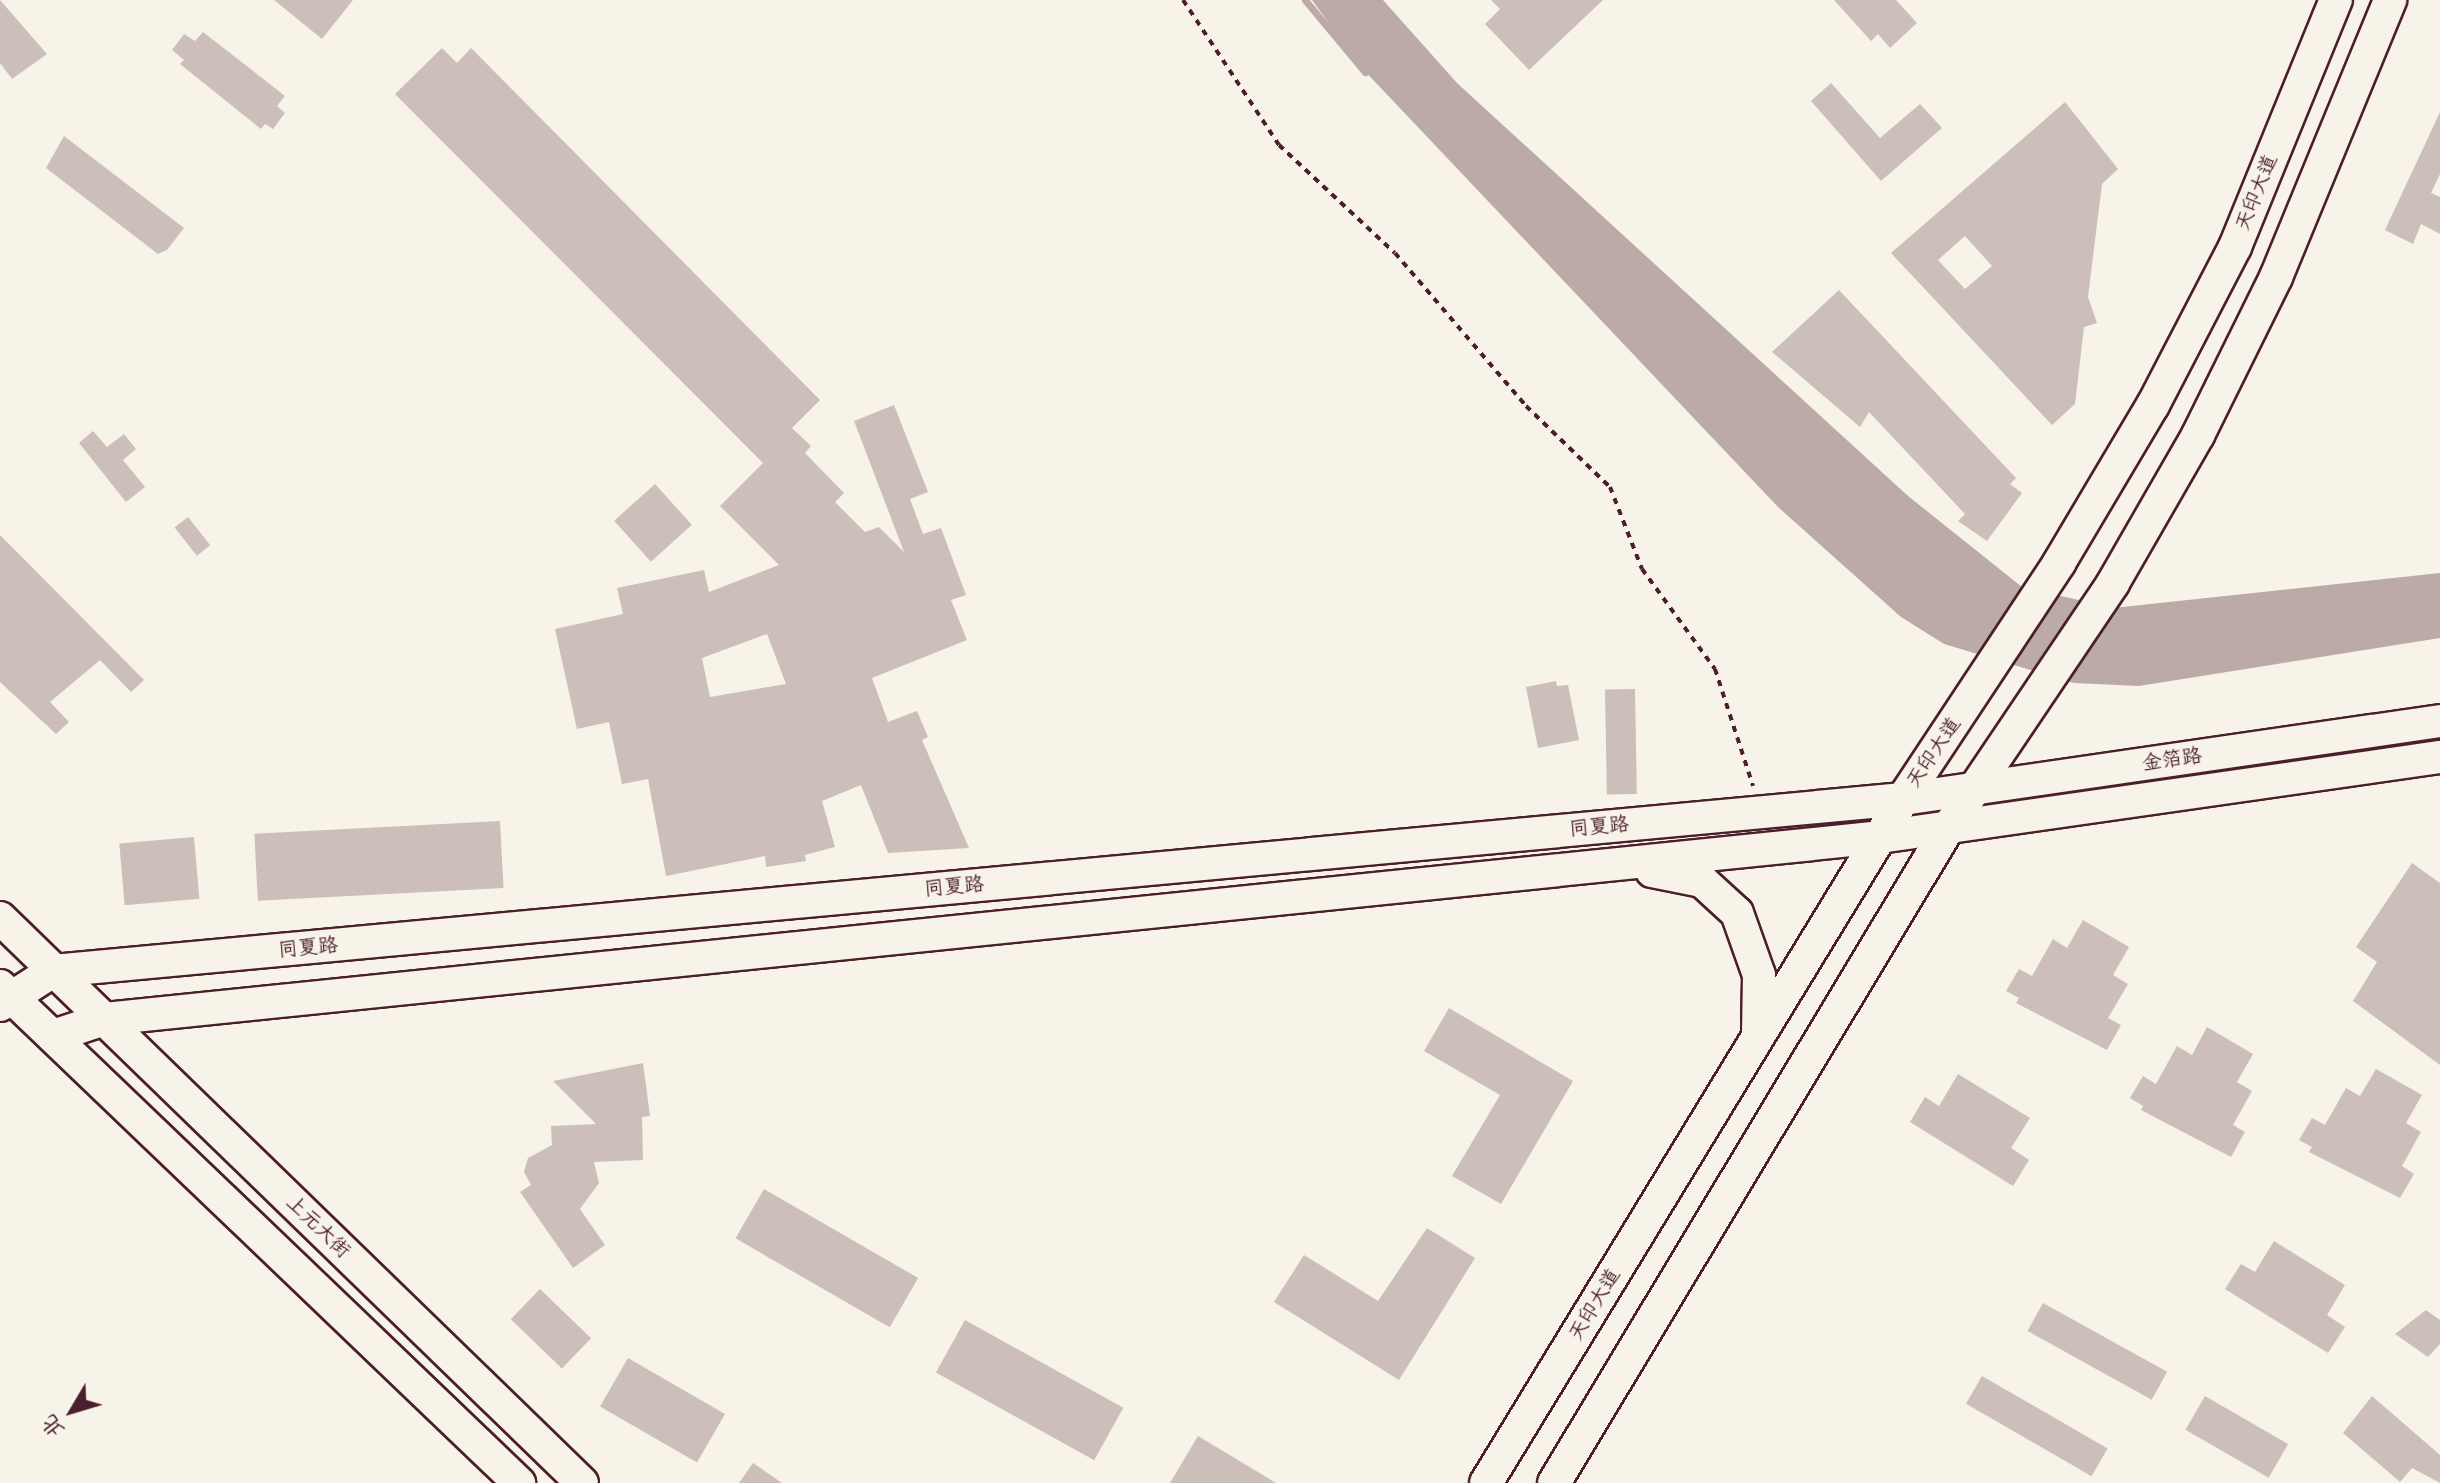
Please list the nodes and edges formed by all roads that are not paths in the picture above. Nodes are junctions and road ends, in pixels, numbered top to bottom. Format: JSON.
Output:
{"nodes":[{"id":1,"x":2336,"y":0,"type":"edge"},
{"id":2,"x":2390,"y":0,"type":"edge"},
{"id":3,"x":2440,"y":721,"type":"edge"},
{"id":4,"x":2440,"y":757,"type":"edge"},
{"id":5,"x":1975,"y":788,"type":"junction"},
{"id":6,"x":1903,"y":799,"type":"junction"},
{"id":7,"x":1948,"y":828,"type":"junction"},
{"id":8,"x":1880,"y":837,"type":"junction"},
{"id":9,"x":1606,"y":866,"type":"junction"},
{"id":10,"x":0,"y":918,"type":"edge"},
{"id":11,"x":53,"y":971,"type":"junction"},
{"id":12,"x":3,"y":995,"type":"edge"},
{"id":13,"x":105,"y":1019,"type":"junction"},
{"id":14,"x":53,"y":1036,"type":"junction"},
{"id":15,"x":1757,"y":1039,"type":"junction"},
{"id":16,"x":519,"y":1483,"type":"edge"},
{"id":17,"x":582,"y":1483,"type":"edge"},
{"id":18,"x":1486,"y":1483,"type":"edge"},
{"id":19,"x":1554,"y":1483,"type":"edge"}],
"edges":[{"from":1,"to":6,"type":"main road","name":"天印大道"},
{"from":2,"to":5,"type":"main road"},
{"from":3,"to":5,"type":"main road","name":"金箔路"},
{"from":4,"to":7,"type":"main road","name":"金箔路"},
{"from":5,"to":6,"type":"main road","name":"金箔路"},
{"from":5,"to":7,"type":"main road"},
{"from":6,"to":8,"type":"main road","name":"天印大道"},
{"from":6,"to":11,"type":"main road","name":"同夏路"},
{"from":7,"to":8,"type":"main road","name":"同夏路"},
{"from":7,"to":19,"type":"main road"},
{"from":8,"to":9,"type":"main road","name":"同夏路"},
{"from":8,"to":15,"type":"main road","name":"天印大道"},
{"from":9,"to":13,"type":"main road","name":"同夏路"},
{"from":9,"to":15,"type":"main road"},
{"from":10,"to":11,"type":"main road","name":"上元大街"},
{"from":11,"to":12,"type":"main road","name":"同夏路"},
{"from":11,"to":13,"type":"main road","name":"上元大街"},
{"from":12,"to":14,"type":"main road"},
{"from":13,"to":14,"type":"main road","name":"同夏路"},
{"from":13,"to":17,"type":"main road","name":"上元大街"},
{"from":14,"to":16,"type":"main road"},
{"from":15,"to":18,"type":"main road","name":"天印大道"}]}
